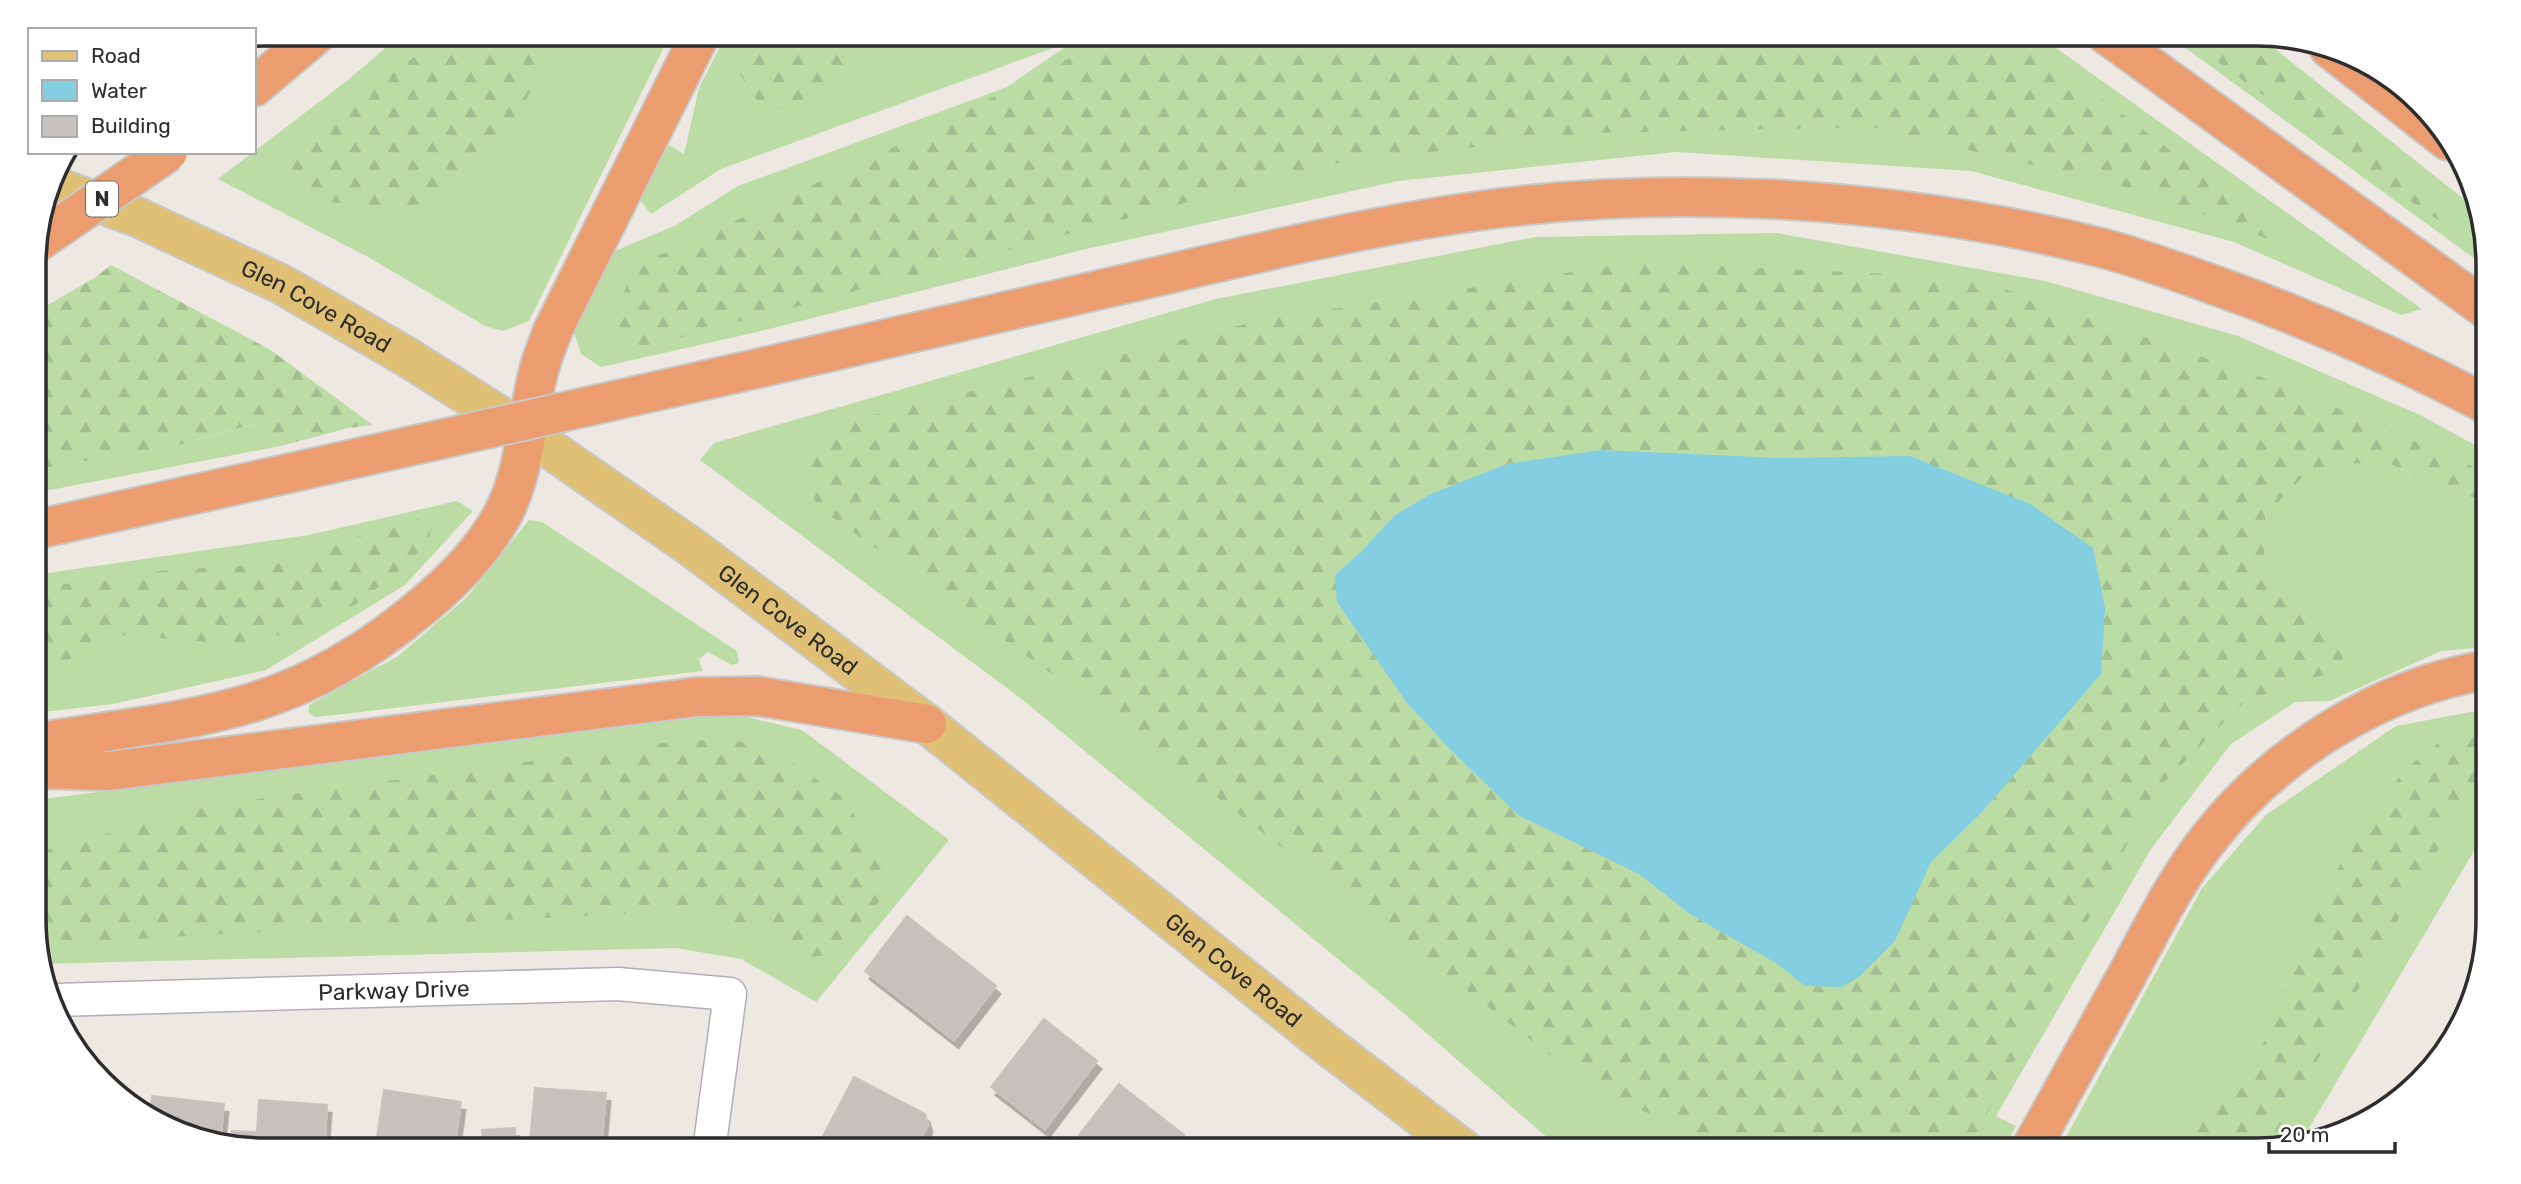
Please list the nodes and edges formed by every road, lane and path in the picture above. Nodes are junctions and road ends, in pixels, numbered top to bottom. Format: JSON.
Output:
{"nodes":[{"id":1,"x":302,"y":46,"type":"edge"},
{"id":2,"x":695,"y":46,"type":"edge"},
{"id":3,"x":2122,"y":46,"type":"edge"},
{"id":4,"x":2359,"y":71,"type":"edge"},
{"id":5,"x":256,"y":84,"type":"edge"},
{"id":6,"x":2417,"y":117,"type":"edge"},
{"id":7,"x":166,"y":154,"type":"edge"},
{"id":8,"x":59,"y":188,"type":"edge"},
{"id":9,"x":47,"y":236,"type":"edge"},
{"id":10,"x":2476,"y":302,"type":"edge"},
{"id":11,"x":2476,"y":399,"type":"edge"},
{"id":12,"x":527,"y":432,"type":"junction"},
{"id":13,"x":46,"y":527,"type":"edge"},
{"id":14,"x":2476,"y":672,"type":"edge"},
{"id":15,"x":927,"y":724,"type":"junction"},
{"id":16,"x":46,"y":741,"type":"edge"},
{"id":17,"x":46,"y":769,"type":"edge"},
{"id":18,"x":61,"y":1000,"type":"edge"},
{"id":19,"x":711,"y":1138,"type":"edge"},
{"id":20,"x":1448,"y":1138,"type":"edge"},
{"id":21,"x":2037,"y":1138,"type":"edge"}],
"edges":[{"from":1,"to":5,"type":"highway"},
{"from":2,"to":12,"type":"highway"},
{"from":3,"to":10,"type":"highway"},
{"from":4,"to":6,"type":"highway"},
{"from":7,"to":9,"type":"highway","number":"N","bridge":true},
{"from":8,"to":12,"type":"main road","name":"Glen Cove Road"},
{"from":11,"to":13,"type":"highway","bridge":true},
{"from":12,"to":15,"type":"main road","name":"Glen Cove Road"},
{"from":12,"to":16,"type":"highway"},
{"from":14,"to":21,"type":"highway"},
{"from":15,"to":17,"type":"highway"},
{"from":15,"to":20,"type":"main road","name":"Glen Cove Road"},
{"from":18,"to":19,"type":"street","name":"Parkway Drive"}]}
